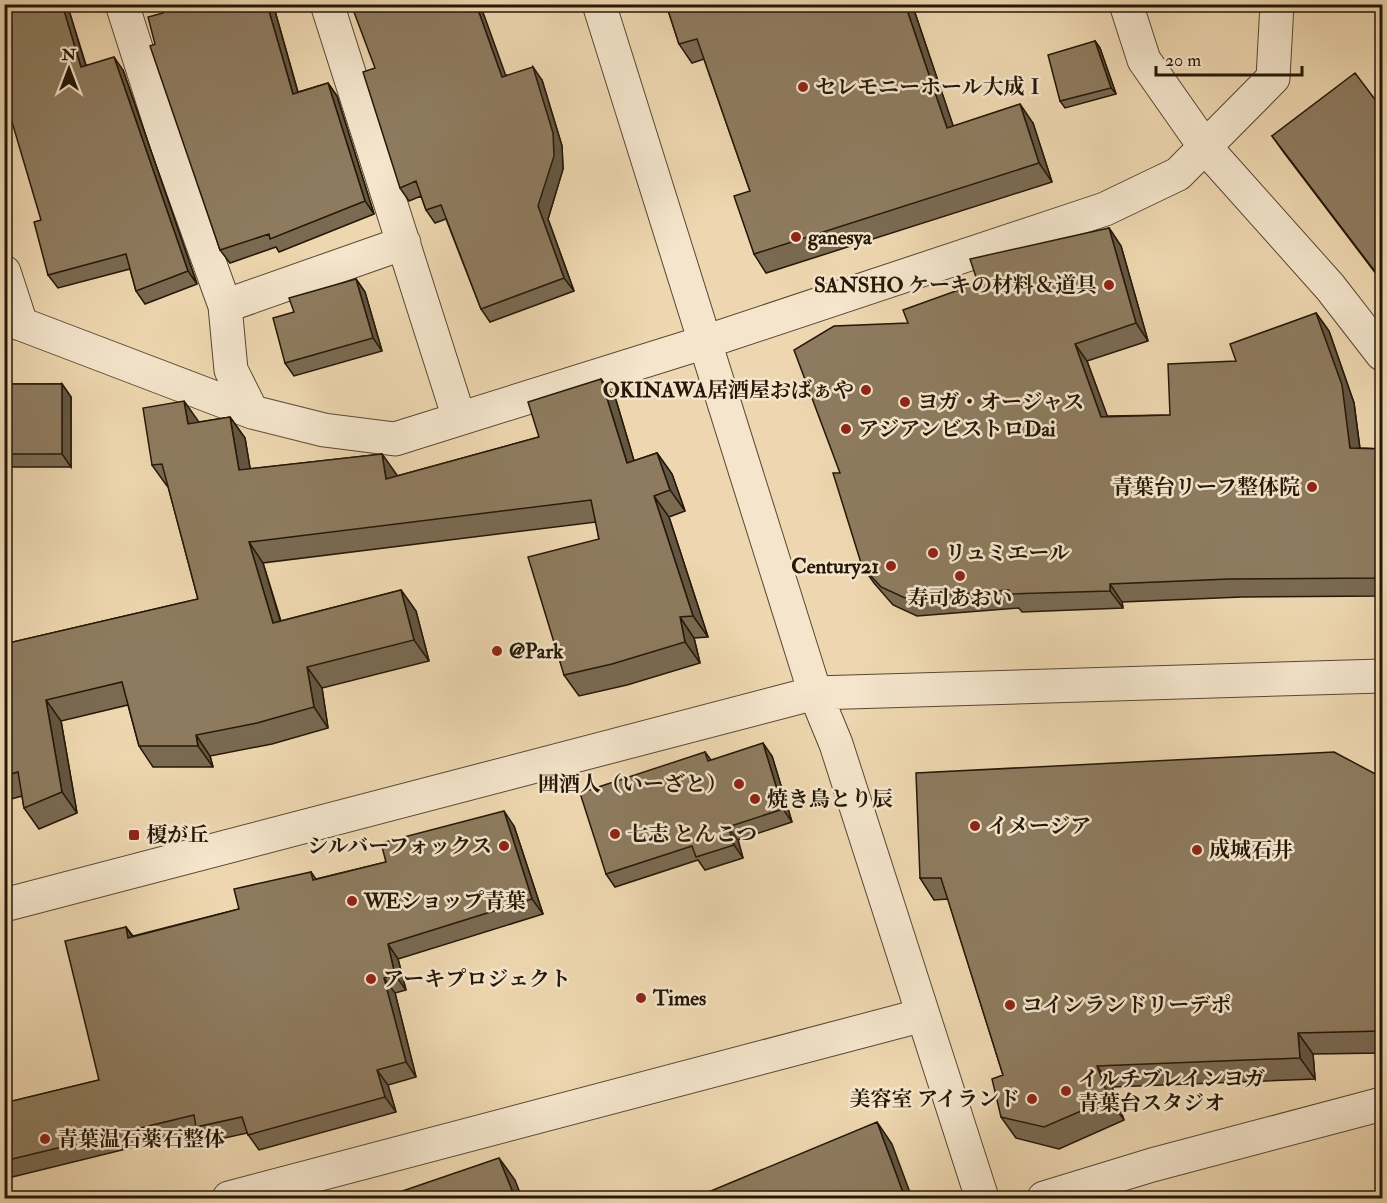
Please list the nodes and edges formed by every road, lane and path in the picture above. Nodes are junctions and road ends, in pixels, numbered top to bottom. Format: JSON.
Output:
{"nodes":[{"id":1,"x":122,"y":4,"type":"edge"},
{"id":2,"x":327,"y":4,"type":"edge"},
{"id":3,"x":599,"y":4,"type":"edge"},
{"id":4,"x":1126,"y":4,"type":"edge"},
{"id":5,"x":1277,"y":4,"type":"edge"},
{"id":6,"x":1205,"y":147,"type":"junction"},
{"id":7,"x":404,"y":243,"type":"junction"},
{"id":8,"x":4,"y":272,"type":"edge"},
{"id":9,"x":225,"y":306,"type":"junction"},
{"id":10,"x":13,"y":322,"type":"edge"},
{"id":11,"x":705,"y":342,"type":"junction"},
{"id":12,"x":1383,"y":354,"type":"edge"},
{"id":13,"x":252,"y":412,"type":"junction"},
{"id":14,"x":459,"y":418,"type":"junction"},
{"id":15,"x":1383,"y":676,"type":"edge"},
{"id":16,"x":815,"y":693,"type":"junction"},
{"id":17,"x":4,"y":905,"type":"edge"},
{"id":18,"x":923,"y":1015,"type":"junction"},
{"id":19,"x":1383,"y":1104,"type":"edge"},
{"id":20,"x":229,"y":1198,"type":"edge"},
{"id":21,"x":982,"y":1198,"type":"edge"},
{"id":22,"x":1044,"y":1198,"type":"edge"}],
"edges":[{"from":1,"to":9,"type":"street"},
{"from":2,"to":7,"type":"street"},
{"from":3,"to":11,"type":"street"},
{"from":4,"to":6,"type":"street"},
{"from":5,"to":6,"type":"street"},
{"from":6,"to":11,"type":"street"},
{"from":6,"to":12,"type":"street"},
{"from":7,"to":9,"type":"street"},
{"from":7,"to":14,"type":"street"},
{"from":8,"to":10,"type":"street"},
{"from":9,"to":13,"type":"street"},
{"from":10,"to":13,"type":"street"},
{"from":11,"to":14,"type":"street"},
{"from":11,"to":16,"type":"street"},
{"from":13,"to":14,"type":"street"},
{"from":15,"to":16,"type":"street"},
{"from":16,"to":17,"type":"street"},
{"from":16,"to":18,"type":"street"},
{"from":18,"to":20,"type":"street"},
{"from":18,"to":21,"type":"street"},
{"from":19,"to":22,"type":"street"}]}
